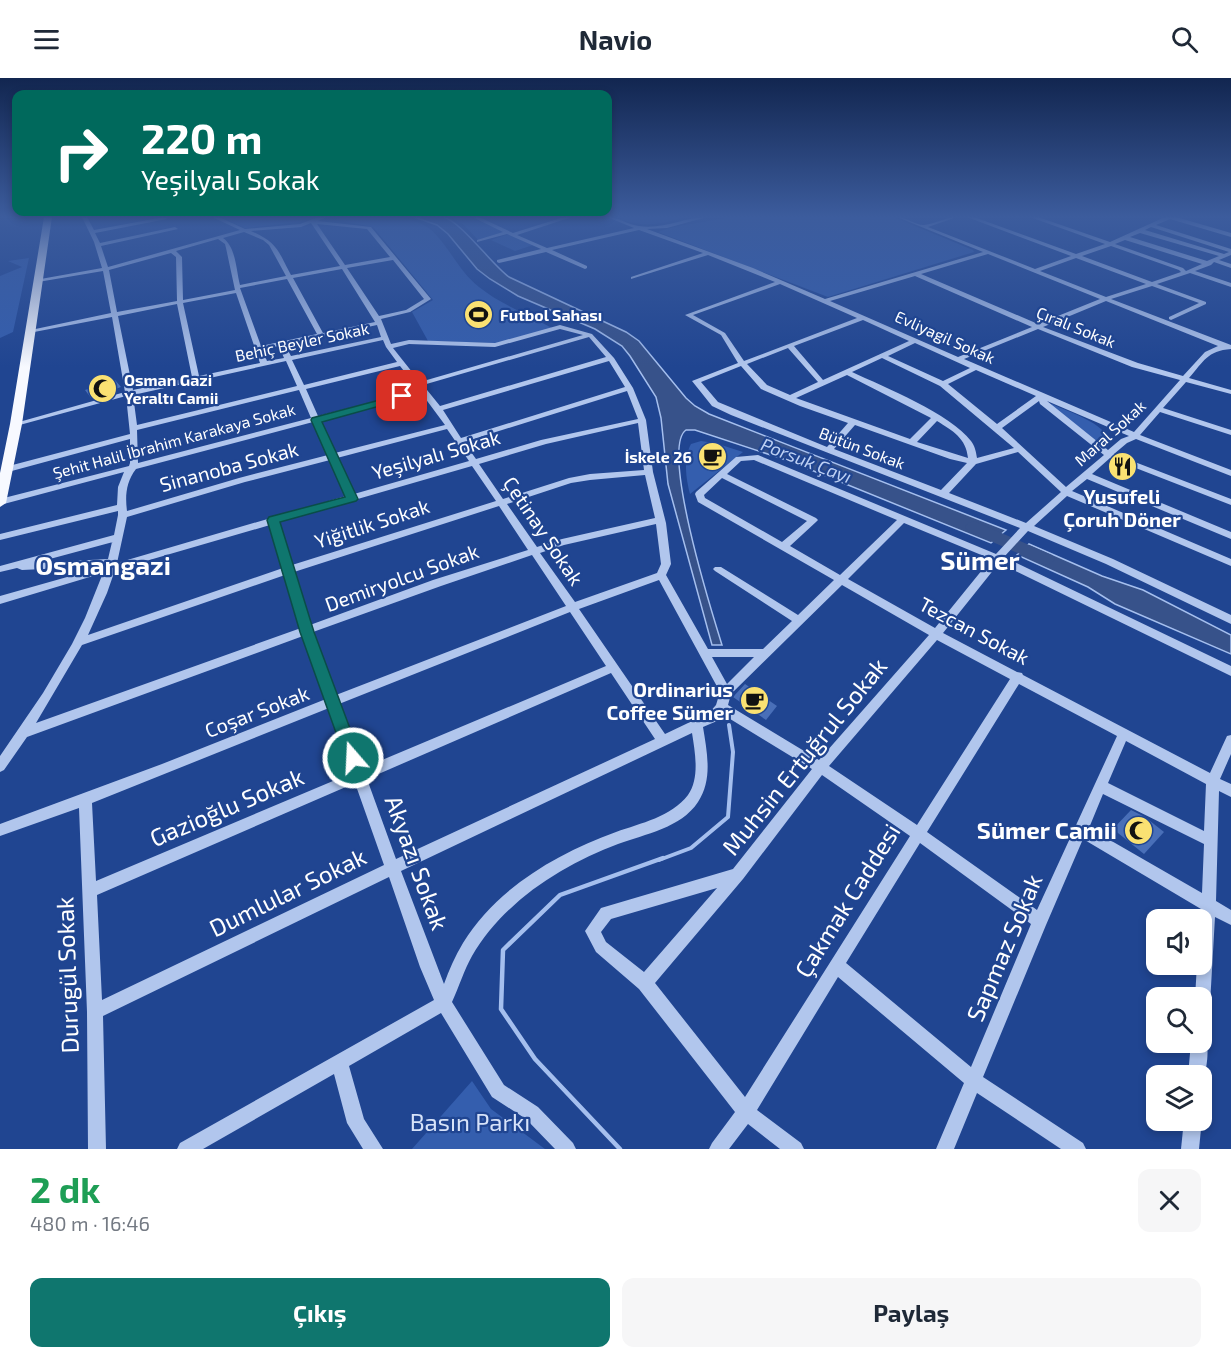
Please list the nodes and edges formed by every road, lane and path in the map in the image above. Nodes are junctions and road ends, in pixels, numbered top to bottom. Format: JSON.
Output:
{"nodes":[{"id":1,"x":40,"y":267,"type":"edge"},
{"id":2,"x":112,"y":267,"type":"edge"},
{"id":3,"x":179,"y":267,"type":"edge"},
{"id":4,"x":233,"y":267,"type":"edge"},
{"id":5,"x":285,"y":267,"type":"edge"},
{"id":6,"x":338,"y":267,"type":"edge"},
{"id":7,"x":344,"y":267,"type":"edge"},
{"id":8,"x":401,"y":267,"type":"edge"},
{"id":9,"x":667,"y":267,"type":"edge"},
{"id":10,"x":743,"y":267,"type":"edge"},
{"id":11,"x":939,"y":267,"type":"edge"},
{"id":12,"x":1024,"y":267,"type":"edge"},
{"id":13,"x":1046,"y":267,"type":"edge"},
{"id":14,"x":1107,"y":267,"type":"edge"},
{"id":15,"x":1175,"y":267,"type":"edge"},
{"id":16,"x":1201,"y":267,"type":"edge"},
{"id":17,"x":105,"y":269,"type":"junction"},
{"id":18,"x":1035,"y":271,"type":"junction"},
{"id":19,"x":1188,"y":272,"type":"junction"},
{"id":20,"x":915,"y":274,"type":"junction"},
{"id":21,"x":290,"y":276,"type":"junction"},
{"id":22,"x":633,"y":278,"type":"dead end"},
{"id":23,"x":38,"y":280,"type":"junction"},
{"id":24,"x":779,"y":282,"type":"junction"},
{"id":25,"x":1153,"y":284,"type":"junction"},
{"id":26,"x":1231,"y":285,"type":"edge"},
{"id":27,"x":238,"y":289,"type":"junction"},
{"id":28,"x":1105,"y":299,"type":"junction"},
{"id":29,"x":825,"y":301,"type":"junction"},
{"id":30,"x":180,"y":302,"type":"junction"},
{"id":31,"x":115,"y":314,"type":"junction"},
{"id":32,"x":863,"y":318,"type":"junction"},
{"id":33,"x":1171,"y":318,"type":"dead end"},
{"id":34,"x":378,"y":321,"type":"junction"},
{"id":35,"x":1036,"y":326,"type":"junction"},
{"id":36,"x":29,"y":331,"type":"junction"},
{"id":37,"x":320,"y":334,"type":"junction"},
{"id":38,"x":1193,"y":334,"type":"junction"},
{"id":39,"x":590,"y":335,"type":"junction"},
{"id":40,"x":916,"y":340,"type":"junction"},
{"id":41,"x":387,"y":342,"type":"junction"},
{"id":42,"x":281,"y":343,"type":"junction"},
{"id":43,"x":790,"y":346,"type":"junction"},
{"id":44,"x":1230,"y":347,"type":"edge"},
{"id":45,"x":259,"y":348,"type":"junction"},
{"id":46,"x":1207,"y":353,"type":"junction"},
{"id":47,"x":883,"y":356,"type":"junction"},
{"id":48,"x":611,"y":358,"type":"junction"},
{"id":49,"x":287,"y":359,"type":"junction"},
{"id":50,"x":959,"y":359,"type":"junction"},
{"id":51,"x":403,"y":363,"type":"junction"},
{"id":52,"x":742,"y":363,"type":"junction"},
{"id":53,"x":264,"y":364,"type":"junction"},
{"id":54,"x":977,"y":367,"type":"junction"},
{"id":55,"x":849,"y":373,"type":"junction"},
{"id":56,"x":196,"y":379,"type":"junction"},
{"id":57,"x":1184,"y":379,"type":"junction"},
{"id":58,"x":823,"y":384,"type":"junction"},
{"id":59,"x":943,"y":384,"type":"junction"},
{"id":60,"x":422,"y":387,"type":"junction"},
{"id":61,"x":629,"y":388,"type":"junction"},
{"id":62,"x":302,"y":389,"type":"junction"},
{"id":63,"x":1231,"y":392,"type":"edge"},
{"id":64,"x":130,"y":393,"type":"junction"},
{"id":65,"x":1042,"y":395,"type":"junction"},
{"id":66,"x":790,"y":398,"type":"junction"},
{"id":67,"x":438,"y":409,"type":"junction"},
{"id":68,"x":1159,"y":409,"type":"junction"},
{"id":69,"x":936,"y":418,"type":"junction"},
{"id":70,"x":316,"y":420,"type":"junction"},
{"id":71,"x":642,"y":420,"type":"junction"},
{"id":72,"x":853,"y":422,"type":"junction"},
{"id":73,"x":16,"y":424,"type":"junction"},
{"id":74,"x":449,"y":426,"type":"junction"},
{"id":75,"x":997,"y":428,"type":"junction"},
{"id":76,"x":134,"y":432,"type":"junction"},
{"id":77,"x":1231,"y":433,"type":"edge"},
{"id":78,"x":1134,"y":436,"type":"junction"},
{"id":79,"x":459,"y":441,"type":"junction"},
{"id":80,"x":912,"y":442,"type":"junction"},
{"id":81,"x":1021,"y":449,"type":"junction"},
{"id":82,"x":828,"y":451,"type":"junction"},
{"id":83,"x":1109,"y":455,"type":"junction"},
{"id":84,"x":334,"y":458,"type":"junction"},
{"id":85,"x":973,"y":462,"type":"junction"},
{"id":86,"x":475,"y":463,"type":"junction"},
{"id":87,"x":134,"y":467,"type":"junction"},
{"id":88,"x":8,"y":469,"type":"junction"},
{"id":89,"x":649,"y":472,"type":"junction"},
{"id":90,"x":1231,"y":473,"type":"edge"},
{"id":91,"x":721,"y":474,"type":"junction"},
{"id":92,"x":1086,"y":475,"type":"junction"},
{"id":93,"x":1066,"y":492,"type":"junction"},
{"id":94,"x":942,"y":495,"type":"junction"},
{"id":95,"x":352,"y":499,"type":"junction"},
{"id":96,"x":502,"y":502,"type":"junction"},
{"id":97,"x":1231,"y":502,"type":"edge"},
{"id":98,"x":0,"y":503,"type":"edge"},
{"id":99,"x":122,"y":511,"type":"junction"},
{"id":100,"x":903,"y":519,"type":"junction"},
{"id":101,"x":273,"y":520,"type":"junction"},
{"id":102,"x":660,"y":520,"type":"junction"},
{"id":103,"x":1026,"y":528,"type":"junction"},
{"id":104,"x":1231,"y":536,"type":"edge"},
{"id":105,"x":0,"y":537,"type":"edge"},
{"id":106,"x":118,"y":537,"type":"junction"},
{"id":107,"x":1018,"y":537,"type":"joint"},
{"id":108,"x":784,"y":546,"type":"junction"},
{"id":109,"x":535,"y":551,"type":"junction"},
{"id":110,"x":1001,"y":554,"type":"junction"},
{"id":111,"x":1231,"y":563,"type":"edge"},
{"id":112,"x":111,"y":566,"type":"junction"},
{"id":113,"x":0,"y":569,"type":"edge"},
{"id":114,"x":718,"y":569,"type":"dead end"},
{"id":115,"x":288,"y":570,"type":"junction"},
{"id":116,"x":661,"y":575,"type":"junction"},
{"id":117,"x":841,"y":580,"type":"junction"},
{"id":118,"x":0,"y":600,"type":"edge"},
{"id":119,"x":572,"y":606,"type":"junction"},
{"id":120,"x":1231,"y":620,"type":"edge"},
{"id":121,"x":799,"y":621,"type":"junction"},
{"id":122,"x":307,"y":632,"type":"junction"},
{"id":123,"x":936,"y":634,"type":"junction"},
{"id":124,"x":77,"y":643,"type":"junction"},
{"id":125,"x":705,"y":652,"type":"junction"},
{"id":126,"x":765,"y":653,"type":"junction"},
{"id":127,"x":614,"y":667,"type":"junction"},
{"id":128,"x":1231,"y":671,"type":"edge"},
{"id":129,"x":1018,"y":676,"type":"junction"},
{"id":130,"x":726,"y":692,"type":"junction"},
{"id":131,"x":334,"y":702,"type":"junction"},
{"id":132,"x":721,"y":707,"type":"junction"},
{"id":133,"x":697,"y":724,"type":"junction"},
{"id":134,"x":24,"y":733,"type":"junction"},
{"id":135,"x":1124,"y":733,"type":"junction"},
{"id":136,"x":1231,"y":740,"type":"edge"},
{"id":137,"x":663,"y":741,"type":"junction"},
{"id":138,"x":0,"y":766,"type":"edge"},
{"id":139,"x":820,"y":768,"type":"junction"},
{"id":140,"x":360,"y":777,"type":"junction"},
{"id":141,"x":1213,"y":781,"type":"junction"},
{"id":142,"x":1100,"y":786,"type":"junction"},
{"id":143,"x":1231,"y":791,"type":"edge"},
{"id":144,"x":85,"y":800,"type":"junction"},
{"id":145,"x":0,"y":830,"type":"edge"},
{"id":146,"x":1080,"y":830,"type":"junction"},
{"id":147,"x":919,"y":834,"type":"junction"},
{"id":148,"x":1211,"y":841,"type":"junction"},
{"id":149,"x":392,"y":868,"type":"junction"},
{"id":150,"x":738,"y":874,"type":"junction"},
{"id":151,"x":89,"y":891,"type":"junction"},
{"id":152,"x":1208,"y":905,"type":"junction"},
{"id":153,"x":1231,"y":918,"type":"edge"},
{"id":154,"x":1040,"y":921,"type":"junction"},
{"id":155,"x":836,"y":965,"type":"junction"},
{"id":156,"x":645,"y":983,"type":"junction"},
{"id":157,"x":1203,"y":987,"type":"edge"},
{"id":158,"x":444,"y":1003,"type":"junction"},
{"id":159,"x":95,"y":1012,"type":"junction"},
{"id":160,"x":339,"y":1062,"type":"junction"},
{"id":161,"x":974,"y":1081,"type":"junction"},
{"id":162,"x":746,"y":1112,"type":"junction"},
{"id":163,"x":1191,"y":1131,"type":"edge"},
{"id":164,"x":192,"y":1148,"type":"edge"},
{"id":165,"x":97,"y":1149,"type":"edge"},
{"id":166,"x":374,"y":1149,"type":"edge"},
{"id":167,"x":567,"y":1149,"type":"edge"},
{"id":168,"x":718,"y":1149,"type":"edge"},
{"id":169,"x":795,"y":1149,"type":"edge"},
{"id":170,"x":945,"y":1149,"type":"edge"},
{"id":171,"x":1077,"y":1149,"type":"edge"},
{"id":172,"x":1190,"y":1149,"type":"edge"}],
"edges":[{"from":1,"to":23,"type":"main road"},
{"from":2,"to":17,"type":"street"},
{"from":3,"to":30,"type":"street"},
{"from":4,"to":27,"type":"street"},
{"from":5,"to":21,"type":"street"},
{"from":6,"to":21,"type":"street"},
{"from":7,"to":34,"type":"street","name":"Çetinay Sokak"},
{"from":8,"to":34,"type":"street"},
{"from":9,"to":22,"type":"street"},
{"from":10,"to":24,"type":"street","name":"Evliyagil Sokak"},
{"from":11,"to":20,"type":"street"},
{"from":12,"to":18,"type":"street"},
{"from":13,"to":18,"type":"street"},
{"from":14,"to":25,"type":"street"},
{"from":15,"to":19,"type":"street"},
{"from":16,"to":19,"type":"street"},
{"from":17,"to":23,"type":"street"},
{"from":17,"to":31,"type":"street"},
{"from":18,"to":28,"type":"street"},
{"from":19,"to":25,"type":"street"},
{"from":19,"to":26,"type":"street"},
{"from":20,"to":29,"type":"street"},
{"from":20,"to":35,"type":"street","name":"Çıralı Sokak"},
{"from":21,"to":27,"type":"street"},
{"from":21,"to":37,"type":"street"},
{"from":23,"to":36,"type":"main road"},
{"from":24,"to":29,"type":"street","name":"Evliyagil Sokak"},
{"from":24,"to":52,"type":"street"},
{"from":25,"to":28,"type":"street"},
{"from":25,"to":33,"type":"street"},
{"from":27,"to":30,"type":"street"},
{"from":27,"to":45,"type":"street"},
{"from":28,"to":35,"type":"street"},
{"from":28,"to":38,"type":"street"},
{"from":29,"to":32,"type":"street","name":"Evliyagil Sokak"},
{"from":30,"to":31,"type":"street"},
{"from":30,"to":56,"type":"street"},
{"from":31,"to":36,"type":"street"},
{"from":31,"to":64,"type":"street"},
{"from":32,"to":40,"type":"street","name":"Evliyagil Sokak"},
{"from":32,"to":43,"type":"street"},
{"from":34,"to":37,"type":"street"},
{"from":34,"to":41,"type":"street","name":"Çetinay Sokak"},
{"from":35,"to":50,"type":"street"},
{"from":35,"to":57,"type":"street","name":"Çıralı Sokak"},
{"from":36,"to":73,"type":"main road"},
{"from":37,"to":42,"type":"street"},
{"from":38,"to":44,"type":"street"},
{"from":38,"to":46,"type":"street"},
{"from":39,"to":41,"type":"street","name":"Behiç Beyler Sokak"},
{"from":39,"to":48,"type":"street"},
{"from":39,"to":60,"type":"street","name":"Şehit Halil İbrahim Karakaya Sokak"},
{"from":40,"to":47,"type":"street"},
{"from":40,"to":50,"type":"street","name":"Evliyagil Sokak"},
{"from":41,"to":49,"type":"street","name":"Behiç Beyler Sokak"},
{"from":41,"to":51,"type":"street","name":"Çetinay Sokak"},
{"from":42,"to":45,"type":"street"},
{"from":42,"to":49,"type":"street"},
{"from":43,"to":52,"type":"street"},
{"from":43,"to":58,"type":"street"},
{"from":44,"to":46,"type":"street"},
{"from":45,"to":53,"type":"street"},
{"from":46,"to":57,"type":"street","name":"Maral Sokak"},
{"from":47,"to":55,"type":"street"},
{"from":47,"to":59,"type":"street"},
{"from":48,"to":61,"type":"street"},
{"from":48,"to":67,"type":"street"},
{"from":49,"to":53,"type":"street","name":"Behiç Beyler Sokak"},
{"from":49,"to":62,"type":"street"},
{"from":50,"to":54,"type":"street","name":"Evliyagil Sokak"},
{"from":51,"to":60,"type":"street","name":"Çetinay Sokak"},
{"from":51,"to":62,"type":"street"},
{"from":52,"to":66,"type":"street"},
{"from":52,"to":82,"type":"street","name":"Bütün Sokak"},
{"from":53,"to":56,"type":"street","name":"Behiç Beyler Sokak"},
{"from":54,"to":59,"type":"street"},
{"from":54,"to":65,"type":"street","name":"Evliyagil Sokak"},
{"from":55,"to":58,"type":"street"},
{"from":55,"to":69,"type":"street"},
{"from":56,"to":64,"type":"street","name":"Behiç Beyler Sokak"},
{"from":57,"to":63,"type":"street","name":"Çıralı Sokak"},
{"from":57,"to":68,"type":"street","name":"Maral Sokak"},
{"from":58,"to":66,"type":"street"},
{"from":59,"to":75,"type":"street"},
{"from":60,"to":67,"type":"street","name":"Çetinay Sokak"},
{"from":60,"to":70,"type":"street","name":"Şehit Halil İbrahim Karakaya Sokak"},
{"from":61,"to":71,"type":"street"},
{"from":61,"to":79,"type":"street"},
{"from":62,"to":70,"type":"street"},
{"from":62,"to":76,"type":"street"},
{"from":64,"to":73,"type":"street","name":"Behiç Beyler Sokak"},
{"from":64,"to":76,"type":"street"},
{"from":65,"to":75,"type":"street"},
{"from":65,"to":78,"type":"street","name":"Evliyagil Sokak"},
{"from":65,"to":83,"type":"street"},
{"from":66,"to":72,"type":"street"},
{"from":67,"to":74,"type":"street","name":"Çetinay Sokak"},
{"from":68,"to":77,"type":"street"},
{"from":68,"to":78,"type":"street","name":"Maral Sokak"},
{"from":69,"to":80,"type":"street"},
{"from":69,"to":85,"type":"street"},
{"from":70,"to":84,"type":"street"},
{"from":70,"to":87,"type":"street","name":"Şehit Halil İbrahim Karakaya Sokak"},
{"from":71,"to":86,"type":"street","name":"Yeşilyalı Sokak"},
{"from":71,"to":89,"type":"street"},
{"from":72,"to":80,"type":"street"},
{"from":72,"to":82,"type":"street"},
{"from":73,"to":88,"type":"main road"},
{"from":74,"to":79,"type":"street","name":"Çetinay Sokak"},
{"from":74,"to":84,"type":"street","name":"Sinanoba Sokak"},
{"from":75,"to":81,"type":"street"},
{"from":76,"to":87,"type":"street"},
{"from":76,"to":88,"type":"street"},
{"from":78,"to":83,"type":"street","name":"Maral Sokak"},
{"from":78,"to":90,"type":"street","name":"Evliyagil Sokak"},
{"from":79,"to":86,"type":"street","name":"Çetinay Sokak"},
{"from":80,"to":85,"type":"street"},
{"from":81,"to":85,"type":"street"},
{"from":81,"to":93,"type":"street"},
{"from":82,"to":94,"type":"street","name":"Bütün Sokak"},
{"from":83,"to":92,"type":"street","name":"Maral Sokak"},
{"from":83,"to":97,"type":"street"},
{"from":84,"to":95,"type":"street"},
{"from":84,"to":99,"type":"street","name":"Sinanoba Sokak"},
{"from":85,"to":94,"type":"street"},
{"from":86,"to":95,"type":"street","name":"Yeşilyalı Sokak"},
{"from":86,"to":96,"type":"street","name":"Çetinay Sokak"},
{"from":87,"to":98,"type":"street","name":"Şehit Halil İbrahim Karakaya Sokak"},
{"from":87,"to":99,"type":"street"},
{"from":88,"to":98,"type":"main road"},
{"from":89,"to":96,"type":"street","name":"Yiğitlik Sokak"},
{"from":89,"to":102,"type":"street"},
{"from":91,"to":100,"type":"street"},
{"from":91,"to":108,"type":"street","name":"Tezcan Sokak"},
{"from":91,"to":108,"type":"street"},
{"from":92,"to":93,"type":"street","name":"Maral Sokak"},
{"from":92,"to":104,"type":"street"},
{"from":93,"to":103,"type":"street","name":"Maral Sokak"},
{"from":93,"to":111,"type":"street"},
{"from":94,"to":103,"type":"street","name":"Bütün Sokak"},
{"from":95,"to":101,"type":"street","name":"Yeşilyalı Sokak"},
{"from":96,"to":109,"type":"street","name":"Çetinay Sokak"},
{"from":96,"to":115,"type":"street","name":"Yiğitlik Sokak"},
{"from":99,"to":105,"type":"street","name":"Sinanoba Sokak"},
{"from":99,"to":106,"type":"street"},
{"from":100,"to":110,"type":"street"},
{"from":100,"to":117,"type":"street"},
{"from":101,"to":112,"type":"street","name":"Yeşilyalı Sokak"},
{"from":101,"to":115,"type":"street","name":"Akyazı Sokak"},
{"from":102,"to":109,"type":"street","name":"Demiryolcu Sokak"},
{"from":102,"to":116,"type":"street"},
{"from":103,"to":107,"type":"street","name":"Maral Sokak"},
{"from":103,"to":120,"type":"street","name":"Bütün Sokak"},
{"from":106,"to":112,"type":"street"},
{"from":106,"to":113,"type":"street"},
{"from":107,"to":110,"type":"street","name":"Muhsin Ertuğrul Sokak"},
{"from":108,"to":117,"type":"street","name":"Tezcan Sokak"},
{"from":109,"to":119,"type":"street","name":"Çetinay Sokak"},
{"from":109,"to":122,"type":"street","name":"Demiryolcu Sokak"},
{"from":110,"to":123,"type":"street","name":"Muhsin Ertuğrul Sokak"},
{"from":110,"to":128,"type":"street"},
{"from":112,"to":113,"type":"street"},
{"from":112,"to":118,"type":"street","name":"Yeşilyalı Sokak"},
{"from":112,"to":124,"type":"street"},
{"from":114,"to":121,"type":"street"},
{"from":115,"to":122,"type":"street","name":"Akyazı Sokak"},
{"from":115,"to":124,"type":"street","name":"Yiğitlik Sokak"},
{"from":116,"to":119,"type":"street","name":"Coşar Sokak"},
{"from":116,"to":125,"type":"street"},
{"from":117,"to":121,"type":"street"},
{"from":117,"to":123,"type":"street","name":"Tezcan Sokak"},
{"from":119,"to":127,"type":"street","name":"Çetinay Sokak"},
{"from":119,"to":131,"type":"street","name":"Coşar Sokak"},
{"from":121,"to":126,"type":"street"},
{"from":122,"to":131,"type":"street","name":"Akyazı Sokak"},
{"from":122,"to":134,"type":"street","name":"Demiryolcu Sokak"},
{"from":123,"to":129,"type":"street","name":"Tezcan Sokak"},
{"from":123,"to":139,"type":"street","name":"Muhsin Ertuğrul Sokak"},
{"from":124,"to":134,"type":"street"},
{"from":125,"to":126,"type":"street"},
{"from":125,"to":130,"type":"street"},
{"from":126,"to":130,"type":"street"},
{"from":127,"to":137,"type":"street","name":"Çetinay Sokak"},
{"from":127,"to":140,"type":"street","name":"Gazioğlu Sokak"},
{"from":129,"to":135,"type":"street","name":"Tezcan Sokak"},
{"from":129,"to":147,"type":"street","name":"Çakmak Caddesi"},
{"from":130,"to":132,"type":"street"},
{"from":131,"to":140,"type":"street","name":"Akyazı Sokak"},
{"from":131,"to":144,"type":"street","name":"Coşar Sokak"},
{"from":132,"to":133,"type":"street","name":"Dumlular Sokak"},
{"from":132,"to":139,"type":"street"},
{"from":133,"to":137,"type":"street","name":"Dumlular Sokak"},
{"from":133,"to":158,"type":"street"},
{"from":134,"to":138,"type":"street"},
{"from":135,"to":141,"type":"street","name":"Tezcan Sokak"},
{"from":135,"to":142,"type":"street","name":"Sapmaz Sokak"},
{"from":136,"to":141,"type":"street"},
{"from":137,"to":149,"type":"street","name":"Dumlular Sokak"},
{"from":139,"to":147,"type":"street"},
{"from":139,"to":150,"type":"street","name":"Muhsin Ertuğrul Sokak"},
{"from":140,"to":149,"type":"street","name":"Akyazı Sokak"},
{"from":140,"to":151,"type":"street","name":"Gazioğlu Sokak"},
{"from":141,"to":143,"type":"street","name":"Tezcan Sokak"},
{"from":141,"to":148,"type":"street"},
{"from":142,"to":146,"type":"street","name":"Sapmaz Sokak"},
{"from":142,"to":148,"type":"street"},
{"from":144,"to":145,"type":"street","name":"Coşar Sokak"},
{"from":144,"to":151,"type":"street","name":"Durugül Sokak"},
{"from":146,"to":152,"type":"street"},
{"from":146,"to":154,"type":"street","name":"Sapmaz Sokak"},
{"from":147,"to":154,"type":"street"},
{"from":147,"to":155,"type":"street","name":"Çakmak Caddesi"},
{"from":148,"to":152,"type":"street"},
{"from":149,"to":158,"type":"street","name":"Akyazı Sokak"},
{"from":149,"to":159,"type":"street","name":"Dumlular Sokak"},
{"from":150,"to":156,"type":"street","name":"Muhsin Ertuğrul Sokak"},
{"from":150,"to":156,"type":"street"},
{"from":151,"to":159,"type":"street","name":"Durugül Sokak"},
{"from":152,"to":153,"type":"street"},
{"from":152,"to":157,"type":"street"},
{"from":154,"to":161,"type":"street","name":"Sapmaz Sokak"},
{"from":155,"to":161,"type":"street"},
{"from":155,"to":162,"type":"street","name":"Çakmak Caddesi"},
{"from":156,"to":162,"type":"street"},
{"from":158,"to":160,"type":"street"},
{"from":158,"to":167,"type":"street","name":"Akyazı Sokak"},
{"from":159,"to":165,"type":"street","name":"Durugül Sokak"},
{"from":160,"to":164,"type":"street"},
{"from":160,"to":166,"type":"street"},
{"from":161,"to":170,"type":"street","name":"Sapmaz Sokak"},
{"from":161,"to":171,"type":"street"},
{"from":162,"to":168,"type":"street","name":"Çakmak Caddesi"},
{"from":162,"to":169,"type":"street"},
{"from":163,"to":172,"type":"street"}]}
